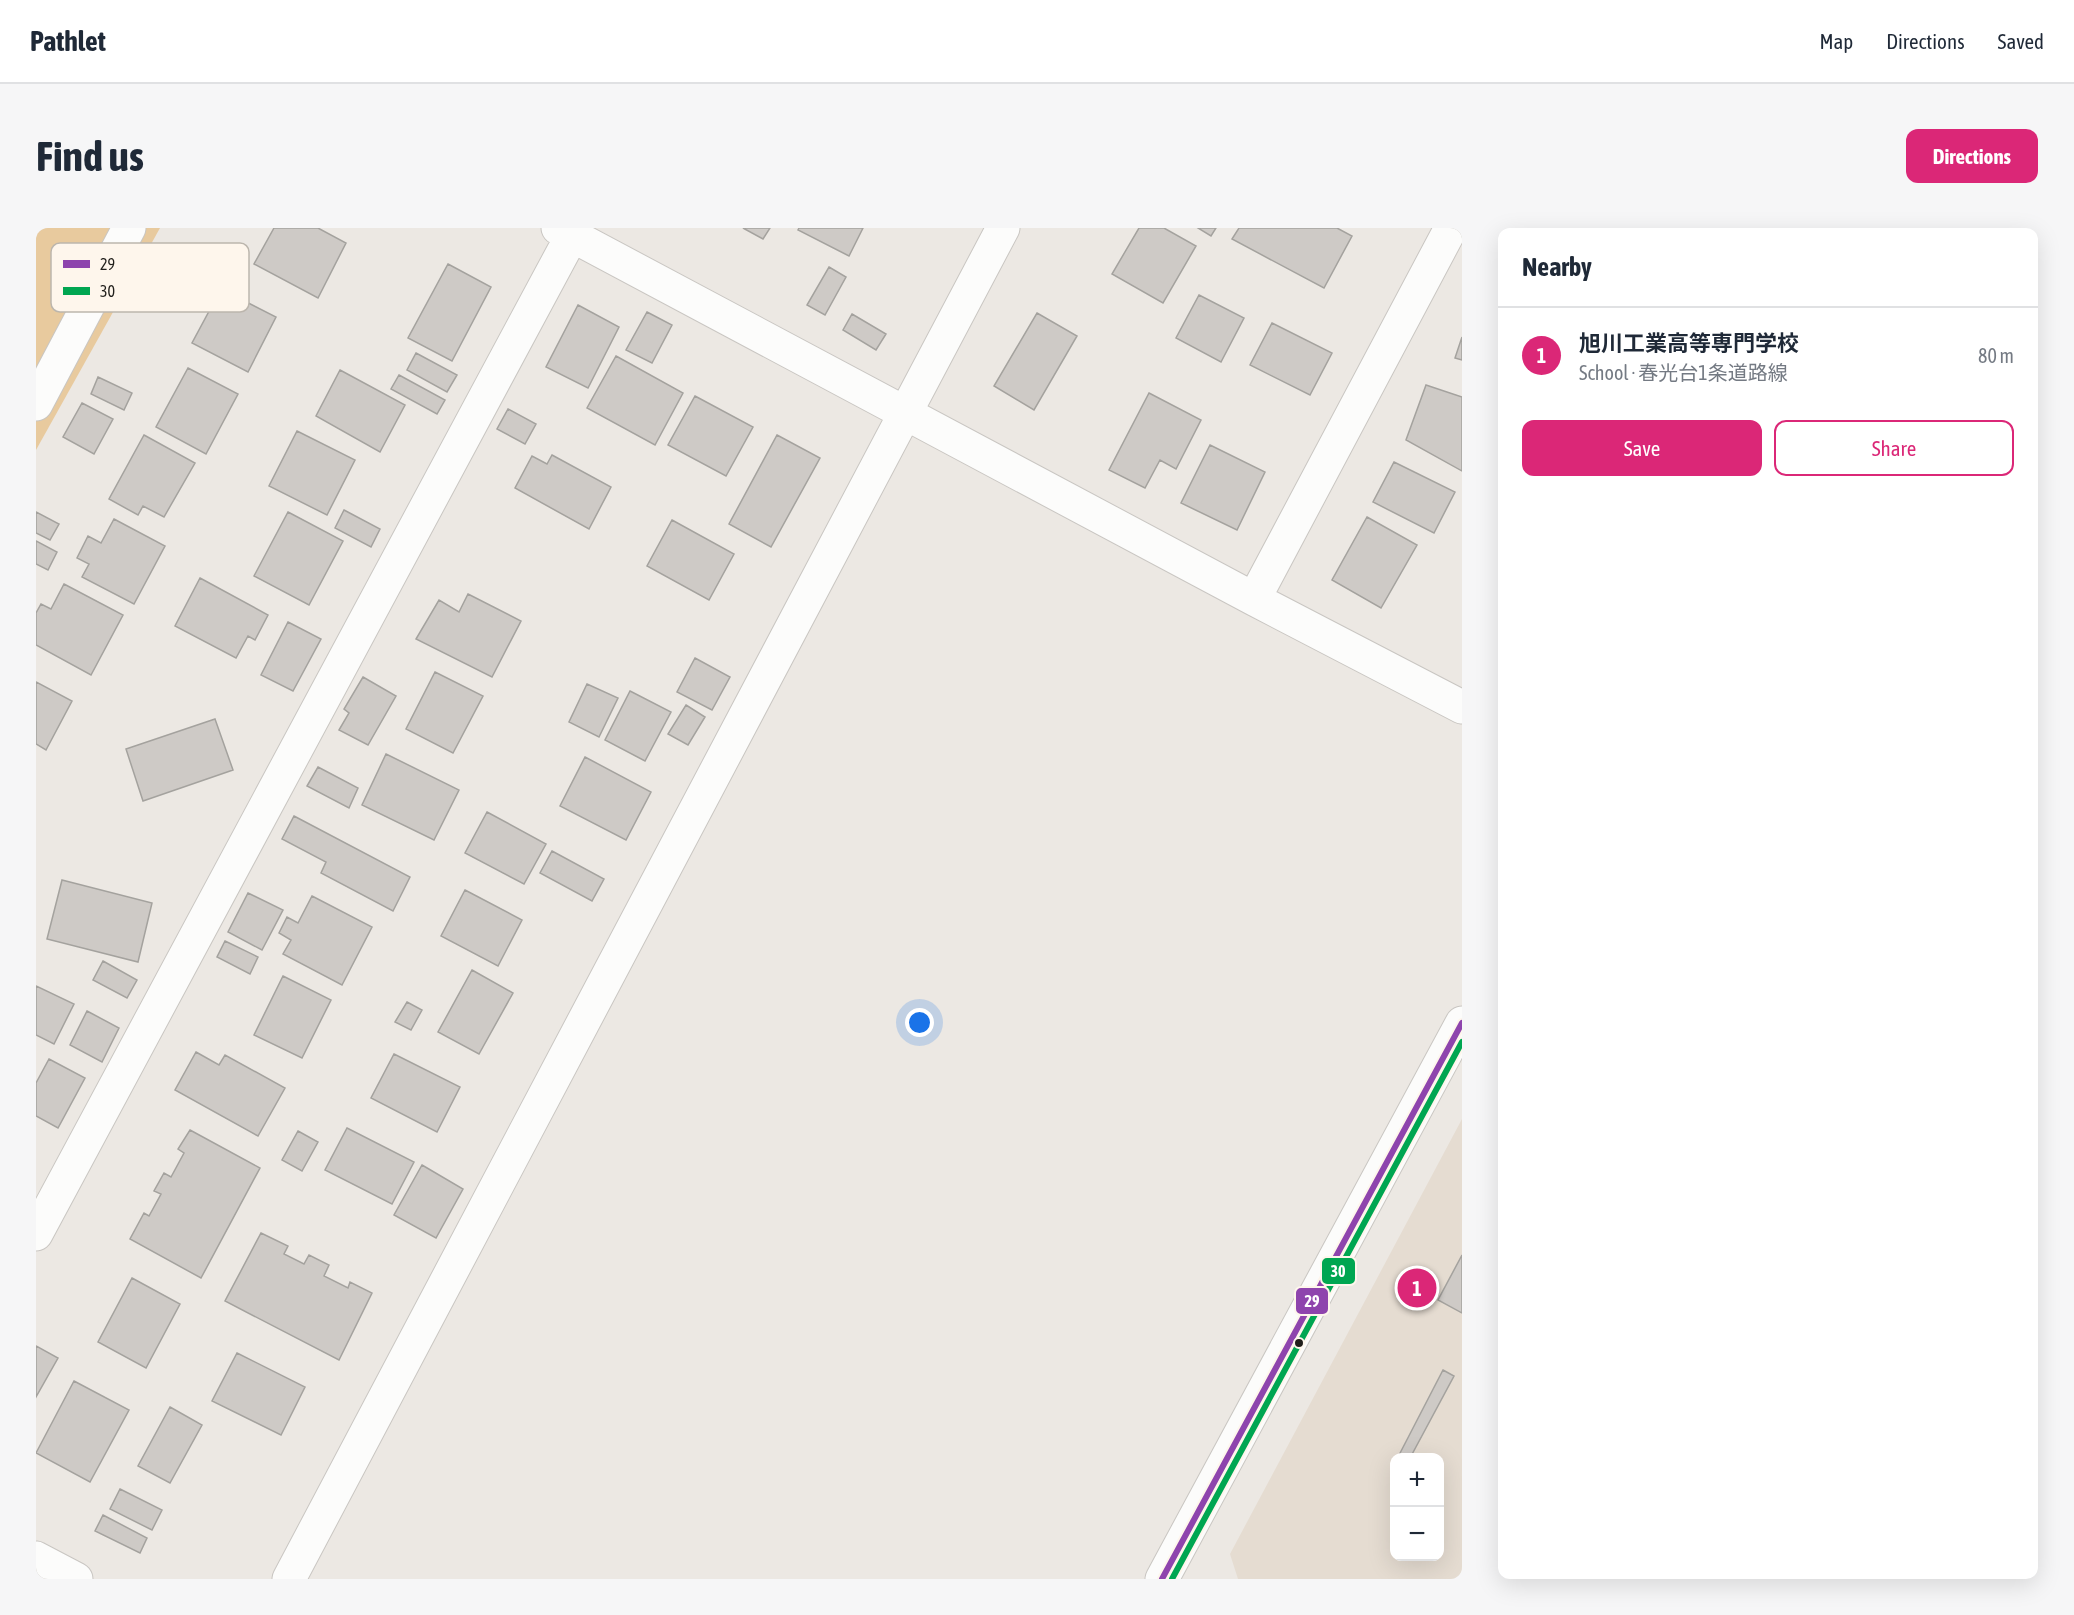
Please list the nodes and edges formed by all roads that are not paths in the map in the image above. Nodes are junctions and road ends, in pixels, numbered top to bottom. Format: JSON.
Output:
{"nodes":[{"id":1,"x":129,"y":228,"type":"edge"},
{"id":2,"x":1003,"y":228,"type":"edge"},
{"id":3,"x":1451,"y":228,"type":"edge"},
{"id":4,"x":569,"y":230,"type":"edge"},
{"id":5,"x":121,"y":243,"type":"edge"},
{"id":6,"x":85,"y":312,"type":"edge"},
{"id":7,"x":36,"y":404,"type":"edge"},
{"id":8,"x":905,"y":413,"type":"junction"},
{"id":9,"x":1254,"y":598,"type":"junction"},
{"id":10,"x":1462,"y":707,"type":"edge"},
{"id":11,"x":1462,"y":1023,"type":"edge"},
{"id":12,"x":36,"y":1234,"type":"edge"},
{"id":13,"x":36,"y":1558,"type":"edge"},
{"id":14,"x":76,"y":1579,"type":"edge"},
{"id":15,"x":289,"y":1579,"type":"edge"},
{"id":16,"x":1162,"y":1579,"type":"edge"}],
"edges":[{"from":1,"to":5,"type":"street"},
{"from":2,"to":8,"type":"street"},
{"from":3,"to":9,"type":"street"},
{"from":4,"to":8,"type":"street"},
{"from":4,"to":12,"type":"street"},
{"from":6,"to":7,"type":"street"},
{"from":8,"to":9,"type":"street"},
{"from":8,"to":15,"type":"street"},
{"from":9,"to":10,"type":"street"},
{"from":11,"to":16,"type":"street"},
{"from":13,"to":14,"type":"street"}]}
